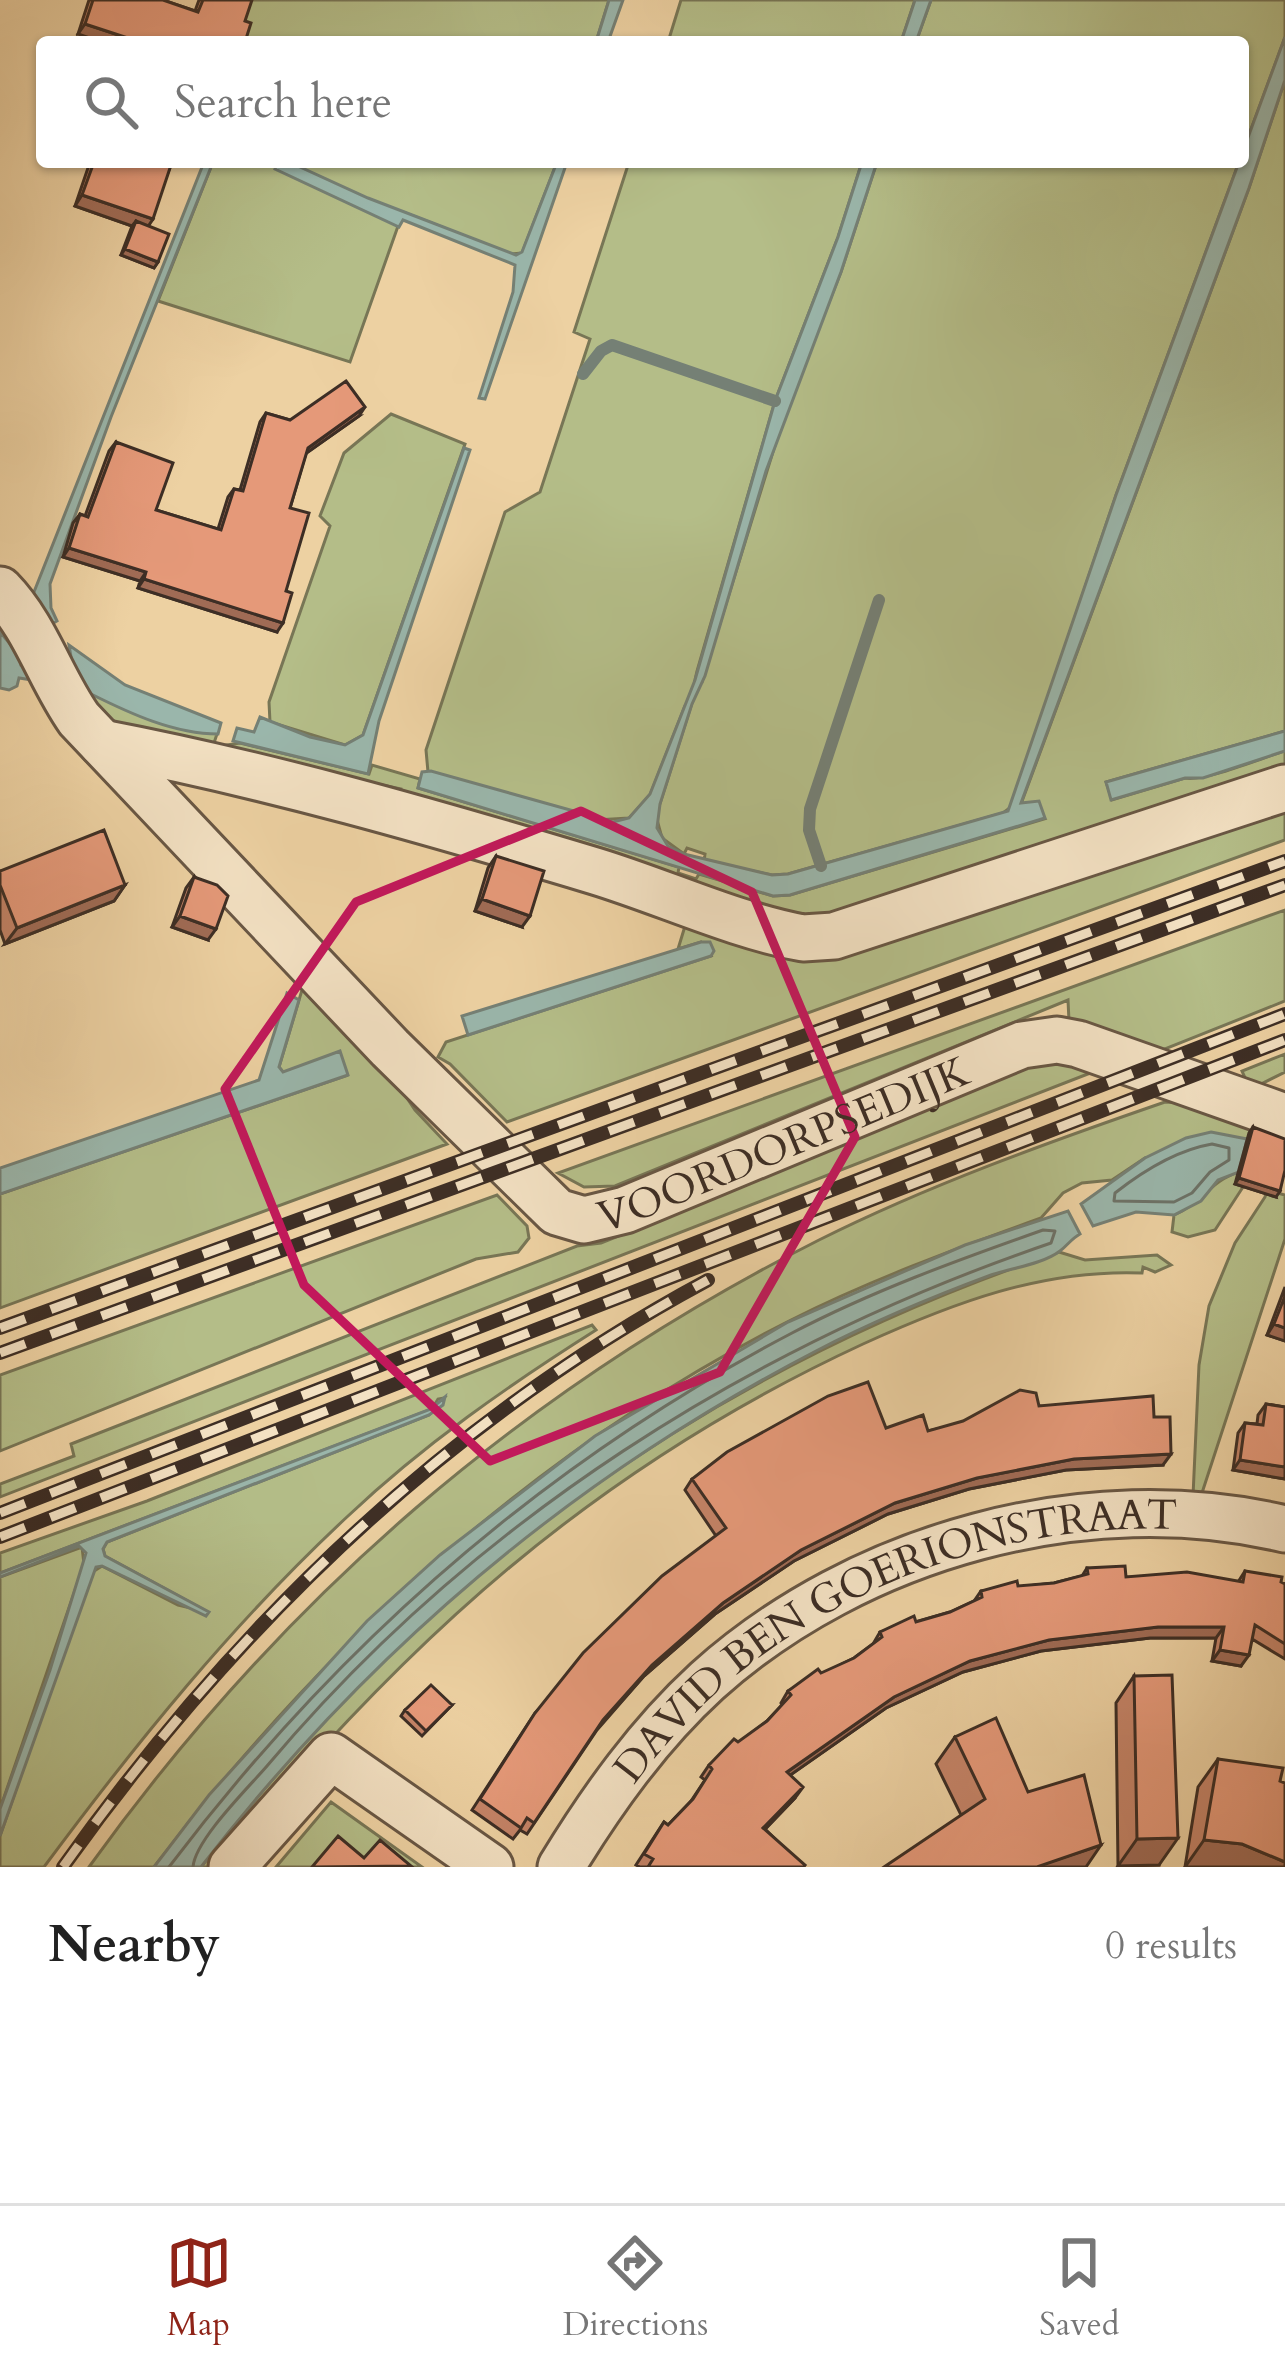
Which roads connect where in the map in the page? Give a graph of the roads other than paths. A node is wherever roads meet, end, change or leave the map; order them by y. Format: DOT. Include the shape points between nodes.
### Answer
graph roads {
  1 [pos="0,590"];
  2 [pos="102,742"];
  3 [pos="1285,788"];
  4 [pos="1285,1118"];
  5 [pos="1285,1529"];
  6 [pos="232,1867"];
  7 [pos="490,1867"];
  8 [pos="561,1867"];
  1 -- 2 [label="street, VOORDORPSEDIJK"];
  2 -- 3 [label="street" via="324,793 803,938 834,936"];
  2 -- 4 [label="street, VOORDORPSEDIJK" via="390,1048 538,1197 569,1217 601,1219 1040,1042 1078,1044"];
  5 -- 8 [label="street, DAVID BEN GOERIONSTRAAT" via="1180,1513 1077,1519 926,1551 842,1588 771,1630 707,1682 601,1801"];
  6 -- 7 [label="street" via="331,1756"];
}
